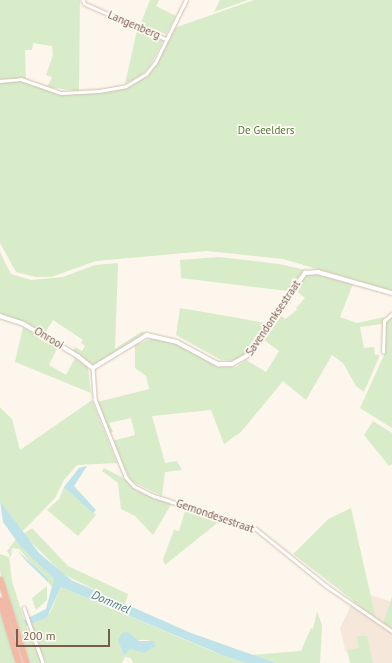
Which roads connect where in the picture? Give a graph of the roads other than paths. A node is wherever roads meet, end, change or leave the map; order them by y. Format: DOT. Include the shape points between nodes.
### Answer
graph roads {
  1 [pos="83,0"];
  2 [pos="186,0"];
  3 [pos="166,39"];
  4 [pos="0,81"];
  5 [pos="392,293"];
  6 [pos="392,314"];
  7 [pos="0,316"];
  8 [pos="383,352"];
  9 [pos="93,368"];
  10 [pos="0,579"];
  11 [pos="0,600"];
  12 [pos="24,608"];
  13 [pos="392,631"];
  14 [pos="19,663"];
  15 [pos="27,663"];
  16 [pos="43,663"];
  1 -- 3 [label="street, Langenberg" via="85,4"];
  2 -- 3 [label="street"];
  3 -- 4 [label="street" via="146,74 126,86 99,91 61,93 21,79"];
  5 -- 9 [label="street, Savendonksestraat" via="310,271 299,279 248,356 239,362 218,364 177,342 147,335"];
  6 -- 8 [label="street" via="384,321"];
  7 -- 9 [label="street, Onrooi" via="24,324 78,356"];
  9 -- 13 [label="street, Gemondesestraat" via="95,399 126,477 134,486 154,496 250,526 278,544 328,587"];
  10 -- 15 [label="highway"];
  11 -- 14 [label="highway"];
  12 -- 16 [label="street"];
}
